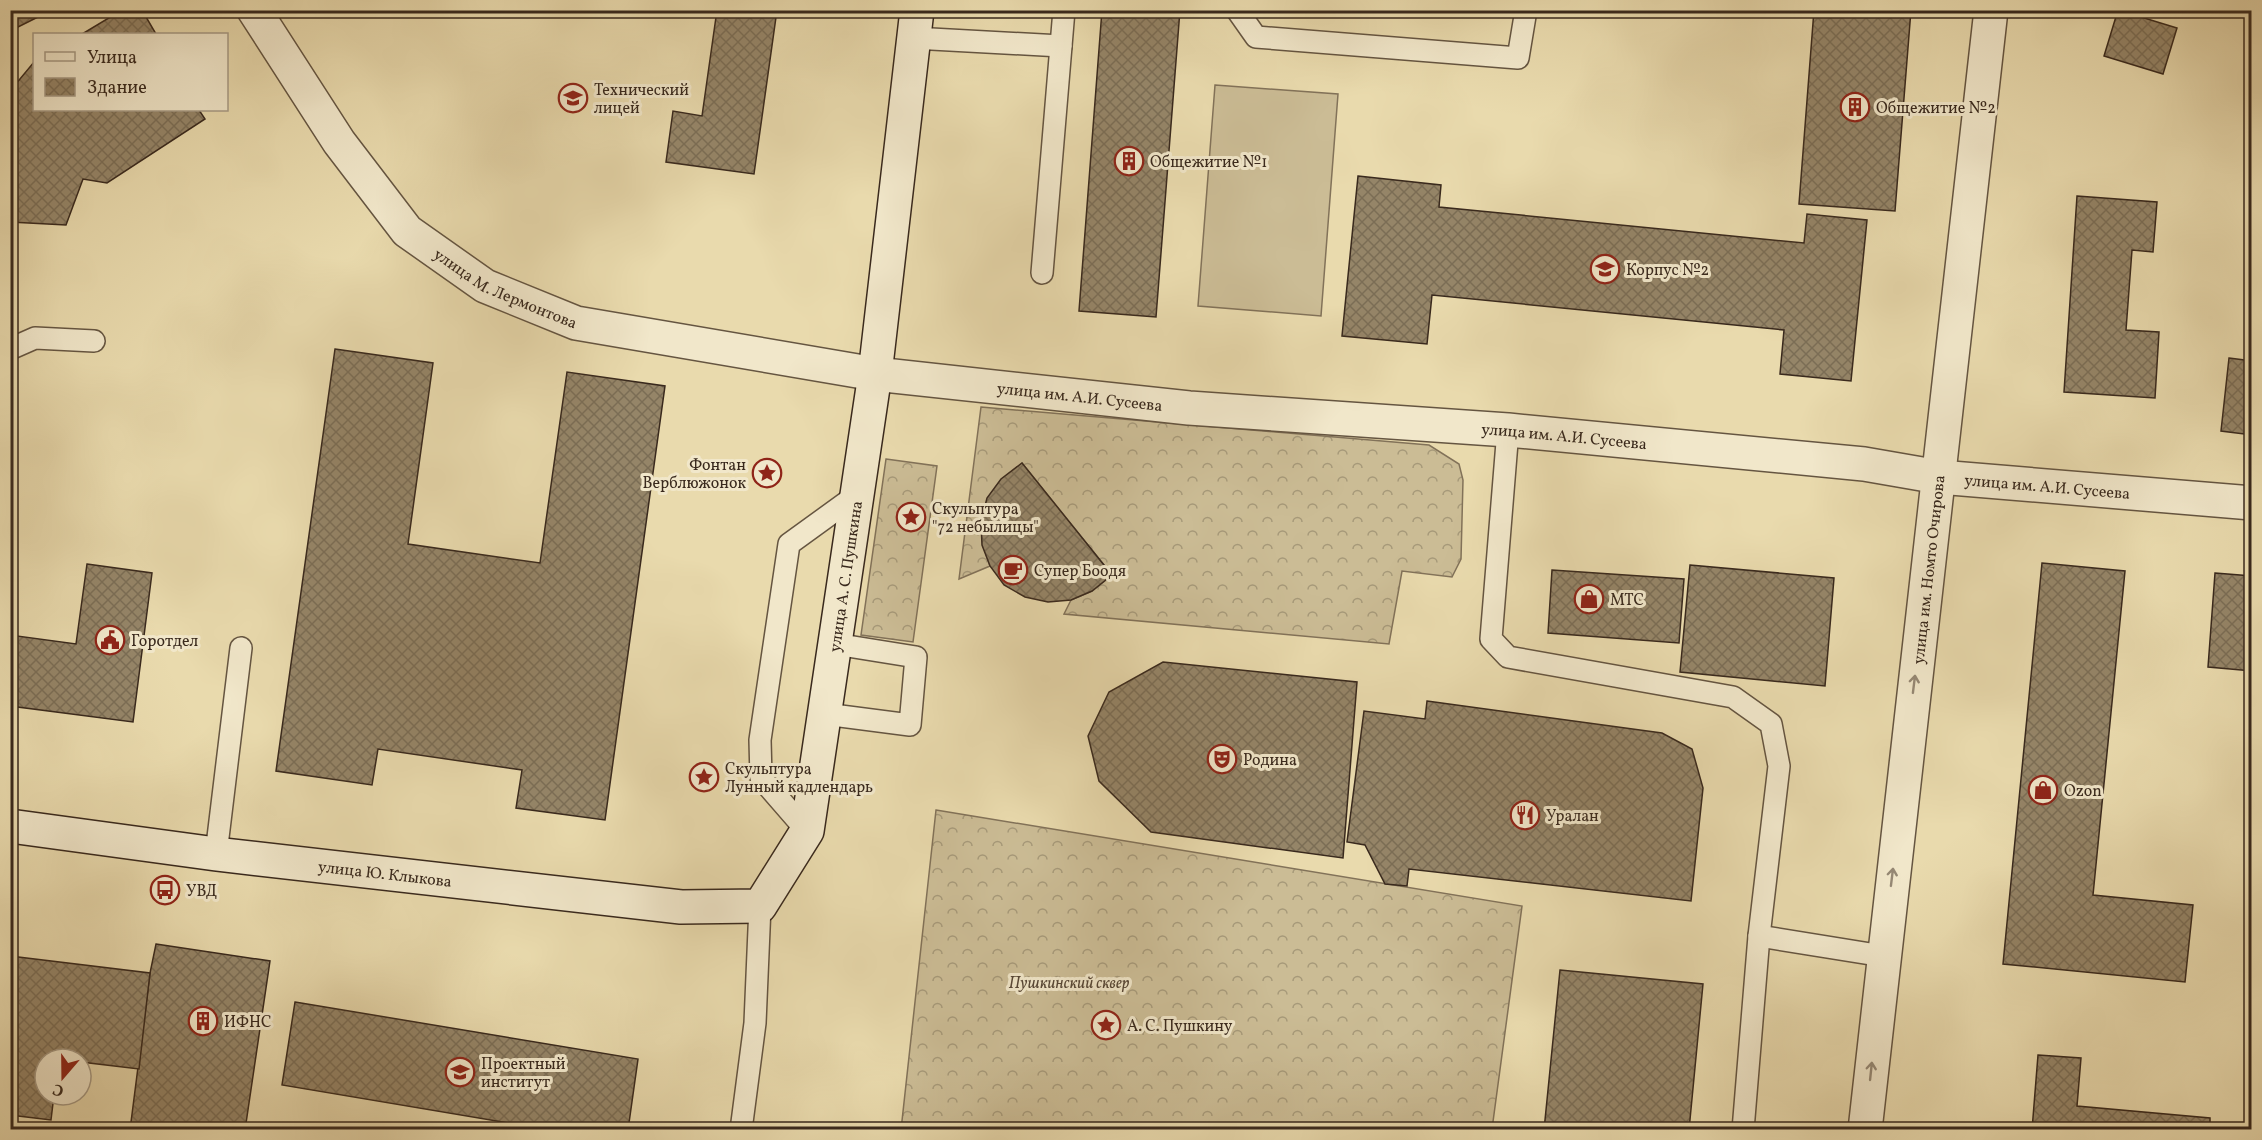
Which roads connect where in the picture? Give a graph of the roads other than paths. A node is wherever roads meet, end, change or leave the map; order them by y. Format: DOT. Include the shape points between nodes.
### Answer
graph roads {
  1 [pos="254,10"];
  2 [pos="1064,10"];
  3 [pos="1237,10"];
  4 [pos="1526,10"];
  5 [pos="1990,10"];
  6 [pos="915,24"];
  7 [pos="1061,46"];
  8 [pos="1042,273"];
  9 [pos="94,341"];
  10 [pos="10,349"];
  11 [pos="875,374"];
  12 [pos="1508,430"];
  13 [pos="1939,477"];
  14 [pos="858,494"];
  15 [pos="2252,503"];
  16 [pos="835,644"];
  17 [pos="241,648"];
  18 [pos="825,714"];
  19 [pos="10,826"];
  20 [pos="807,831"];
  21 [pos="216,854"];
  22 [pos="760,906"];
  23 [pos="1759,936"];
  24 [pos="1883,956"];
  25 [pos="741,1130"];
  26 [pos="1743,1130"];
  27 [pos="1865,1130"];
  1 -- 11 [label="street, улица М. Лермонтова" via="339,142 407,231 485,286 576,323"];
  2 -- 7 [label="lane"];
  3 -- 4 [label="lane" via="1256,37 1518,58"];
  5 -- 13 [label="street, улица им. Номто Очирова"];
  6 -- 7 [label="lane"];
  6 -- 11 [label="street, улица А. С. Пушкина"];
  7 -- 8 [label="lane"];
  9 -- 10 [label="lane" via="35,338"];
  11 -- 12 [label="street, улица им. А.И. Сусеева" via="1189,408"];
  11 -- 14 [label="street, улица А. С. Пушкина"];
  12 -- 13 [label="street, улица им. А.И. Сусеева" via="1864,464"];
  12 -- 23 [label="lane" via="1491,639 1508,657 1733,697 1771,723 1779,766"];
  13 -- 15 [label="street, улица им. А.И. Сусеева"];
  24 -- 13 [label="street, улица им. Номто Очирова, one-way"];
  14 -- 16 [label="street, улица А. С. Пушкина"];
  14 -- 20 [label="lane" via="789,544 760,740 761,778"];
  16 -- 18 [label="street, улица А. С. Пушкина"];
  16 -- 18 [label="lane" via="916,657 910,725"];
  17 -- 21 [label="lane"];
  18 -- 20 [label="street, улица А. С. Пушкина"];
  19 -- 21 [label="street, улица Ю. Клыкова"];
  20 -- 22 [label="street, улица А. С. Пушкина"];
  21 -- 22 [label="street, улица Ю. Клыкова" via="681,907"];
  22 -- 25 [label="lane, улица А. С. Пушкина" via="755,1023"];
  23 -- 24 [label="lane"];
  23 -- 26 [label="lane"];
  27 -- 24 [label="street, улица им. Номто Очирова, one-way"];
}
